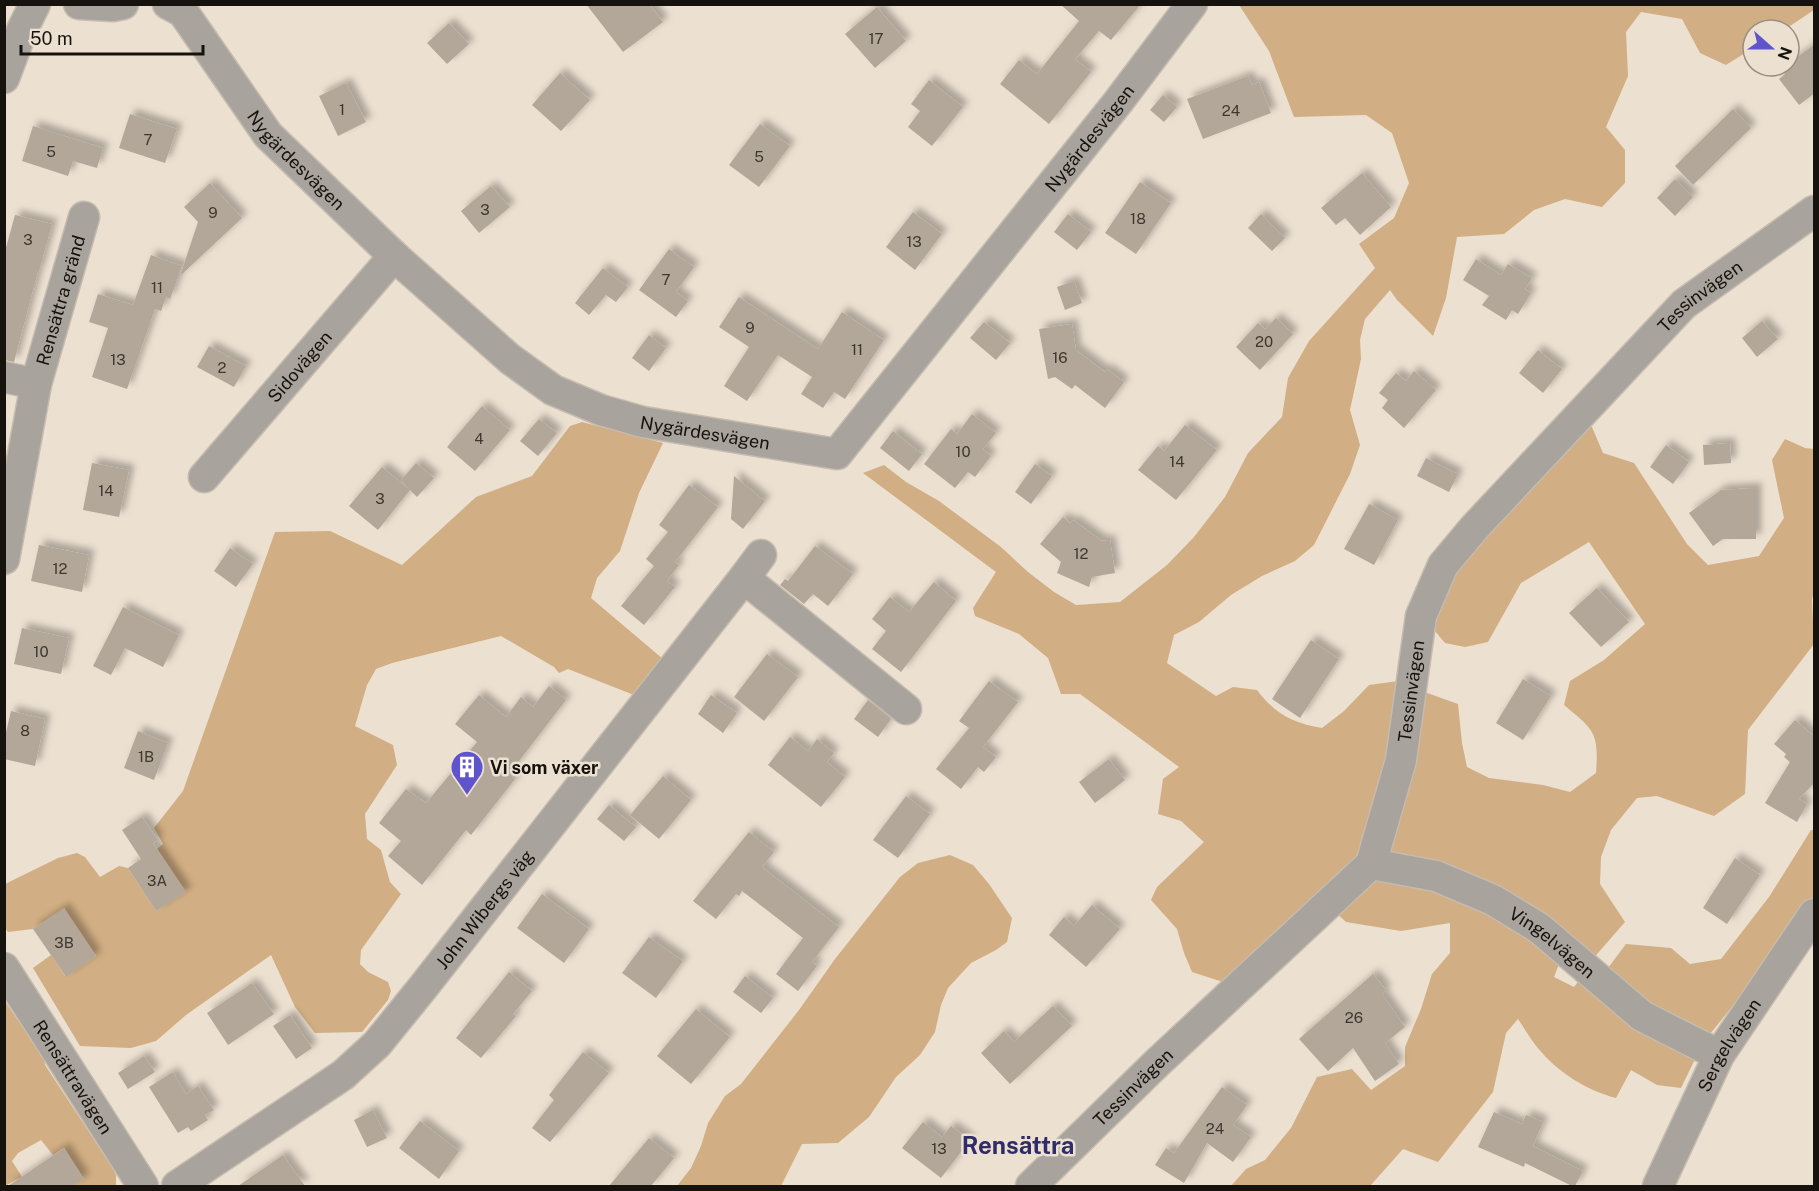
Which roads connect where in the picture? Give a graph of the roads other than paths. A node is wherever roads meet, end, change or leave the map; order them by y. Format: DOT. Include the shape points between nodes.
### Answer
graph roads {
  1 [pos="36,4"];
  2 [pos="79,4"];
  3 [pos="123,4"];
  4 [pos="168,4"];
  5 [pos="1192,4"];
  6 [pos="4,78"];
  7 [pos="1815,211"];
  8 [pos="84,217"];
  9 [pos="394,256"];
  10 [pos="4,377"];
  11 [pos="36,384"];
  12 [pos="204,477"];
  13 [pos="761,555"];
  14 [pos="4,559"];
  15 [pos="744,578"];
  16 [pos="906,709"];
  17 [pos="1371,864"];
  18 [pos="1815,914"];
  19 [pos="4,968"];
  20 [pos="1719,1055"];
  21 [pos="143,1186"];
  22 [pos="177,1186"];
  23 [pos="1031,1186"];
  24 [pos="1658,1186"];
  1 -- 6 [label="street"];
  2 -- 3 [label="street"];
  4 -- 9 [label="street, Nygärdesvägen" via="183,12 268,135"];
  5 -- 9 [label="street, Nygärdesvägen" via="837,454 643,422 553,390 510,359"];
  7 -- 17 [label="street, Tessinvägen" via="1683,304 1443,565 1421,616 1401,760"];
  8 -- 11 [label="street, Rensättra gränd"];
  9 -- 12 [label="street, Sidovägen"];
  10 -- 11 [label="street, Rensättra gränd"];
  11 -- 14 [label="street, Rensättra gränd"];
  13 -- 15 [label="street, John Wibergs väg"];
  15 -- 16 [label="street"];
  15 -- 22 [label="street, John Wibergs väg" via="373,1048 343,1075"];
  17 -- 20 [label="street, Vingelvägen" via="1436,876 1493,900 1539,928 1642,1016"];
  17 -- 23 [label="street, Tessinvägen"];
  18 -- 20 [label="street, Sergelvägen"];
  19 -- 21 [label="street, Rensättravägen"];
  20 -- 24 [label="street, Sergelvägen"];
}
